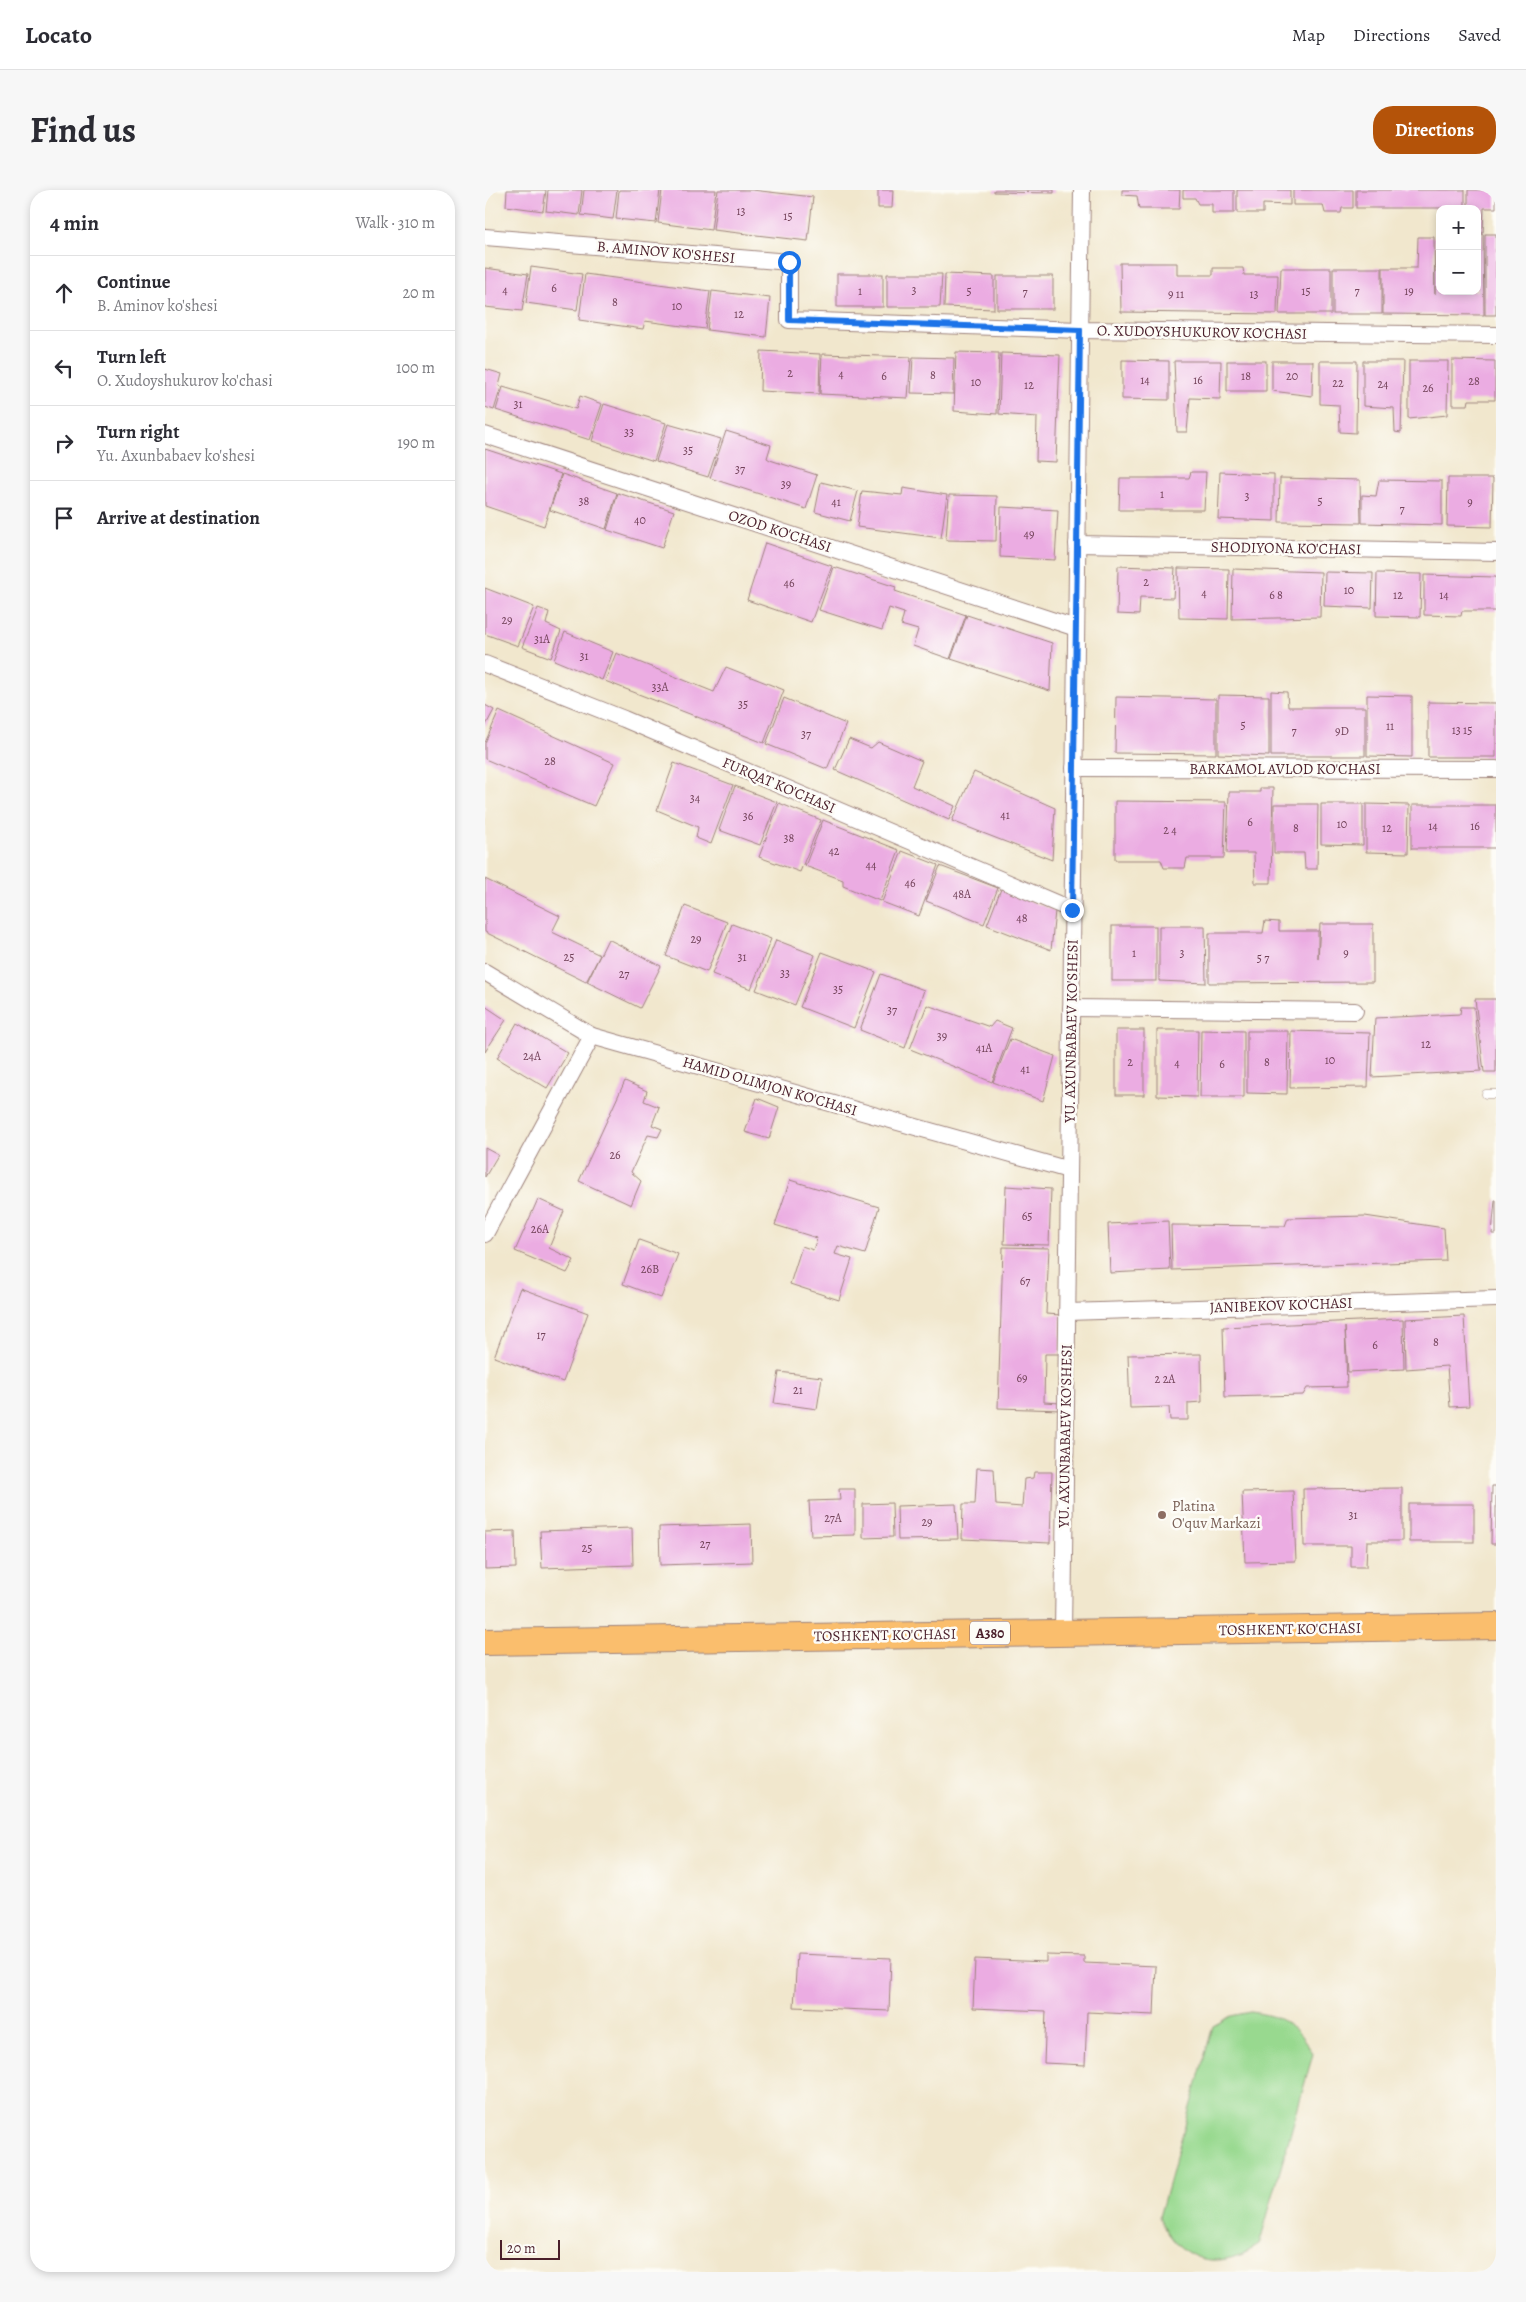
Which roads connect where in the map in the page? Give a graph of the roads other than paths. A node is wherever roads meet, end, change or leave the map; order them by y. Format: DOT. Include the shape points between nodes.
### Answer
graph roads {
  1 [pos="1081,190"];
  2 [pos="485,237"];
  3 [pos="789,320"];
  4 [pos="1080,330"];
  5 [pos="1496,335"];
  6 [pos="485,435"];
  7 [pos="1077,544"];
  8 [pos="1496,552"];
  9 [pos="1076,628"];
  10 [pos="485,664"];
  11 [pos="1074,768"];
  12 [pos="1496,769"];
  13 [pos="1072,910"];
  14 [pos="485,972"];
  15 [pos="1071,1008"];
  16 [pos="1355,1011"];
  17 [pos="592,1036"];
  18 [pos="1486,1094"];
  19 [pos="1496,1094"];
  20 [pos="1069,1170"];
  21 [pos="485,1231"];
  22 [pos="1496,1299"];
  23 [pos="1067,1312"];
  24 [pos="1496,1626"];
  25 [pos="1063,1632"];
  26 [pos="485,1642"];
  1 -- 4 [label="street, YU. AXUNBABAEV KO'SHESI"];
  2 -- 3 [label="street, B. AMINOV KO'SHESI" via="789,262"];
  3 -- 4 [label="street, O. XUDOYSHUKUROV KO'CHASI"];
  4 -- 5 [label="street, O. XUDOYSHUKUROV KO'CHASI"];
  4 -- 7 [label="street, YU. AXUNBABAEV KO'SHESI"];
  6 -- 9 [label="street, OZOD KO'CHASI"];
  7 -- 8 [label="street, SHODIYONA KO'CHASI"];
  7 -- 9 [label="street, YU. AXUNBABAEV KO'SHESI"];
  9 -- 11 [label="street, YU. AXUNBABAEV KO'SHESI"];
  10 -- 13 [label="street, FURQAT KO'CHASI" via="624,719"];
  11 -- 12 [label="street, BARKAMOL AVLOD KO'CHASI"];
  11 -- 13 [label="street, YU. AXUNBABAEV KO'SHESI"];
  13 -- 15 [label="street, YU. AXUNBABAEV KO'SHESI"];
  14 -- 17 [label="street, HAMID OLIMJON KO'CHASI"];
  15 -- 16 [label="street"];
  15 -- 20 [label="street, YU. AXUNBABAEV KO'SHESI"];
  17 -- 20 [label="street, HAMID OLIMJON KO'CHASI"];
  17 -- 21 [label="street"];
  18 -- 19 [label="lane"];
  20 -- 23 [label="street, YU. AXUNBABAEV KO'SHESI"];
  22 -- 23 [label="street, JANIBEKOV KO'CHASI"];
  23 -- 25 [label="street, YU. AXUNBABAEV KO'SHESI"];
  24 -- 25 [label="highway, TOSHKENT KO'CHASI / A380"];
  25 -- 26 [label="highway, TOSHKENT KO'CHASI / A380"];
}
